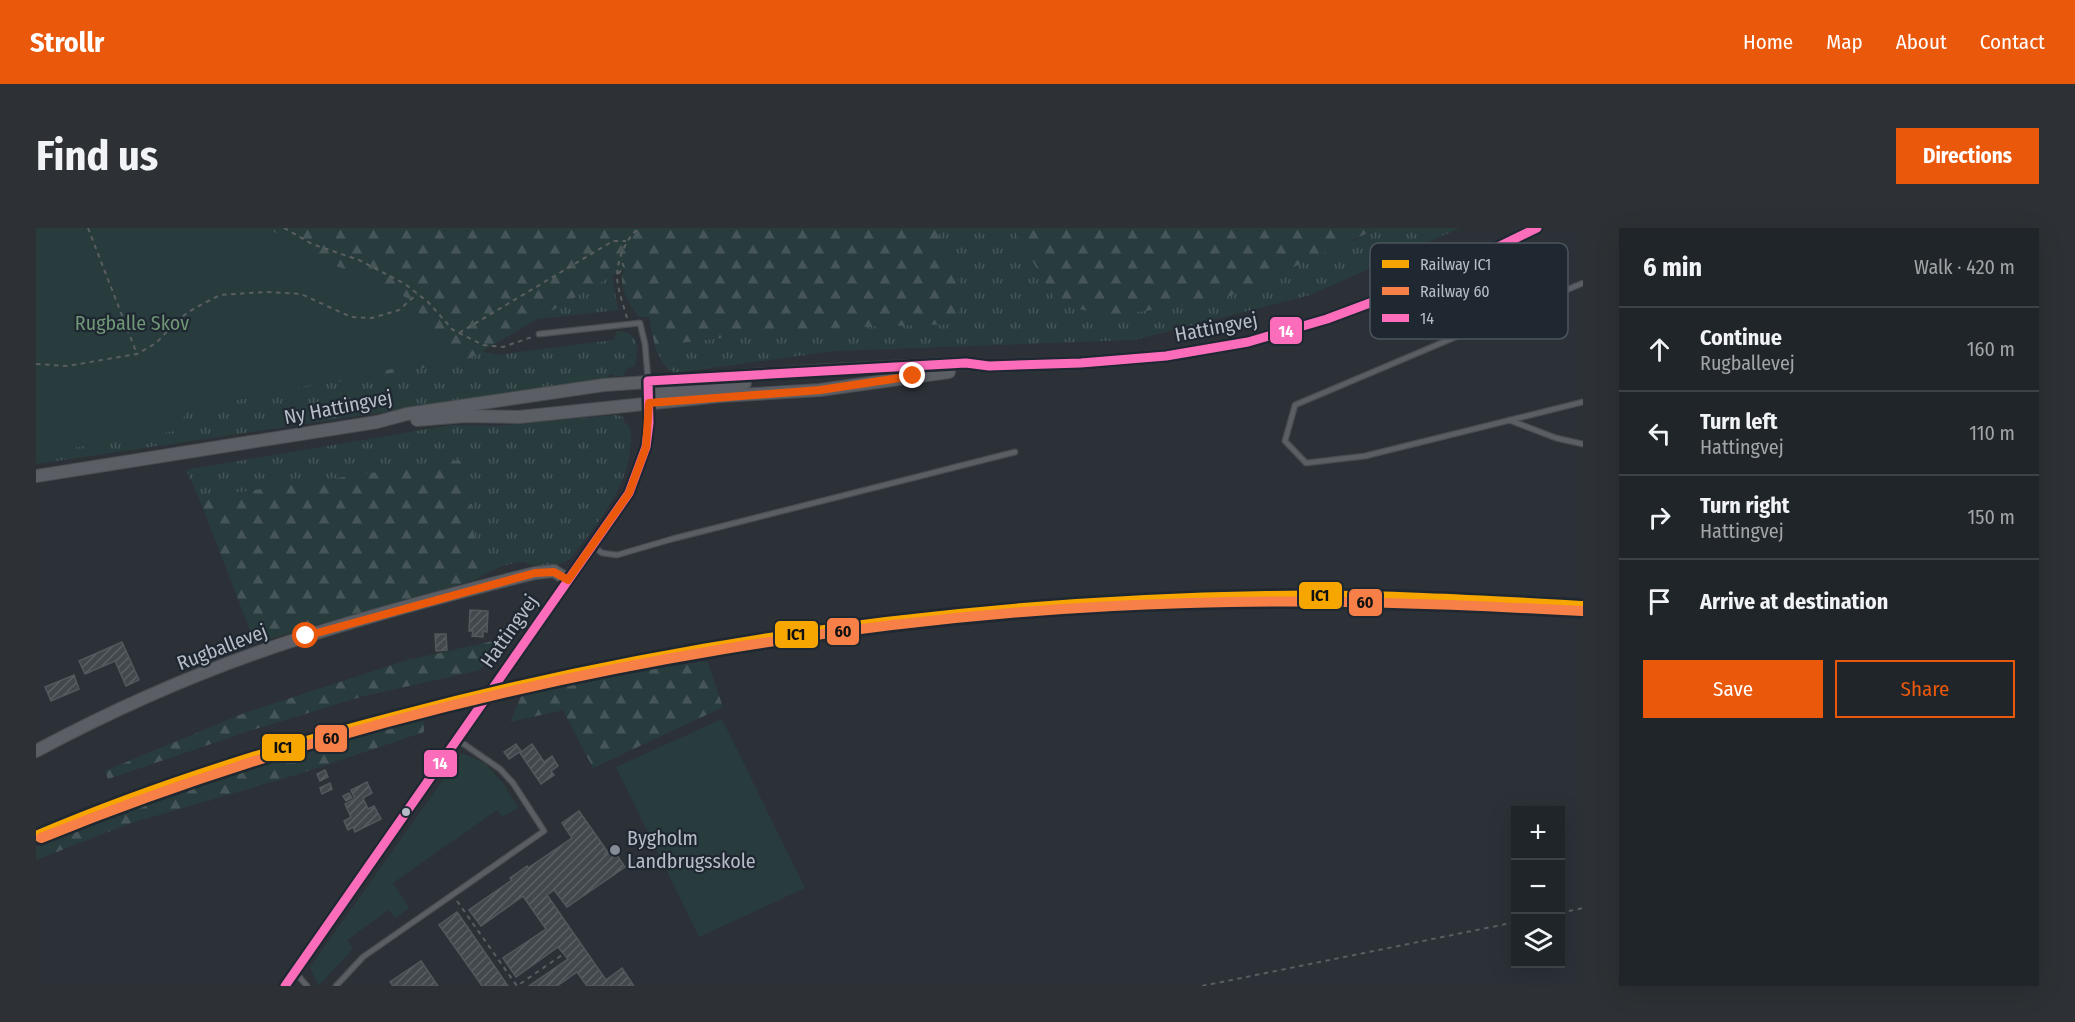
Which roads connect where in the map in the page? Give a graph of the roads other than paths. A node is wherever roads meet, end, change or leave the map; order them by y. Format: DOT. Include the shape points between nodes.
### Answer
graph roads {
  1 [pos="1537,228"];
  2 [pos="1506,243"];
  3 [pos="1583,283"];
  4 [pos="1568,289"];
  5 [pos="1370,303"];
  6 [pos="539,334"];
  7 [pos="1451,339"];
  8 [pos="989,366"];
  9 [pos="814,370"];
  10 [pos="648,381"];
  11 [pos="1583,402"];
  12 [pos="649,403"];
  13 [pos="1509,420"];
  14 [pos="377,422"];
  15 [pos="1583,444"];
  16 [pos="1015,452"];
  17 [pos="36,476"];
  18 [pos="593,546"];
  19 [pos="568,580"];
  20 [pos="457,740"];
  21 [pos="36,751"];
  22 [pos="295,972"];
  23 [pos="285,986"];
  24 [pos="307,986"];
  25 [pos="336,986"];
  1 -- 2 [label="street, Hattingvej"];
  3 -- 4 [label="lane"];
  5 -- 8 [label="street, Hattingvej" via="1248,342 1166,356"];
  6 -- 10 [label="lane" via="640,322"];
  7 -- 13 [label="lane" via="1295,405 1285,441 1306,463 1365,456"];
  8 -- 9 [label="street, Hattingvej" via="966,363"];
  8 -- 12 [label="street, Hattingvej" via="820,390"];
  9 -- 10 [label="street, Hattingvej"];
  9 -- 12 [label="street" via="770,381 664,390"];
  10 -- 12 [label="street, Hattingvej"];
  10 -- 14 [label="street, Ny Hattingvej" via="427,411"];
  11 -- 13 [label="lane"];
  12 -- 14 [label="street, Hattingvej" via="519,417"];
  12 -- 18 [label="street, Hattingvej" via="646,447 629,493"];
  13 -- 15 [label="lane"];
  14 -- 17 [label="street, Ny Hattingvej"];
  16 -- 18 [label="lane" via="617,555 602,553"];
  18 -- 19 [label="street, Hattingvej"];
  19 -- 20 [label="street, Hattingvej"];
  19 -- 21 [label="street, Rugballevej" via="554,572 535,573 306,636 143,699"];
  20 -- 22 [label="street, Hattingvej"];
  20 -- 25 [label="lane" via="500,769 544,831 363,957"];
  22 -- 23 [label="street, Hattingvej"];
  22 -- 24 [label="lane"];
}
